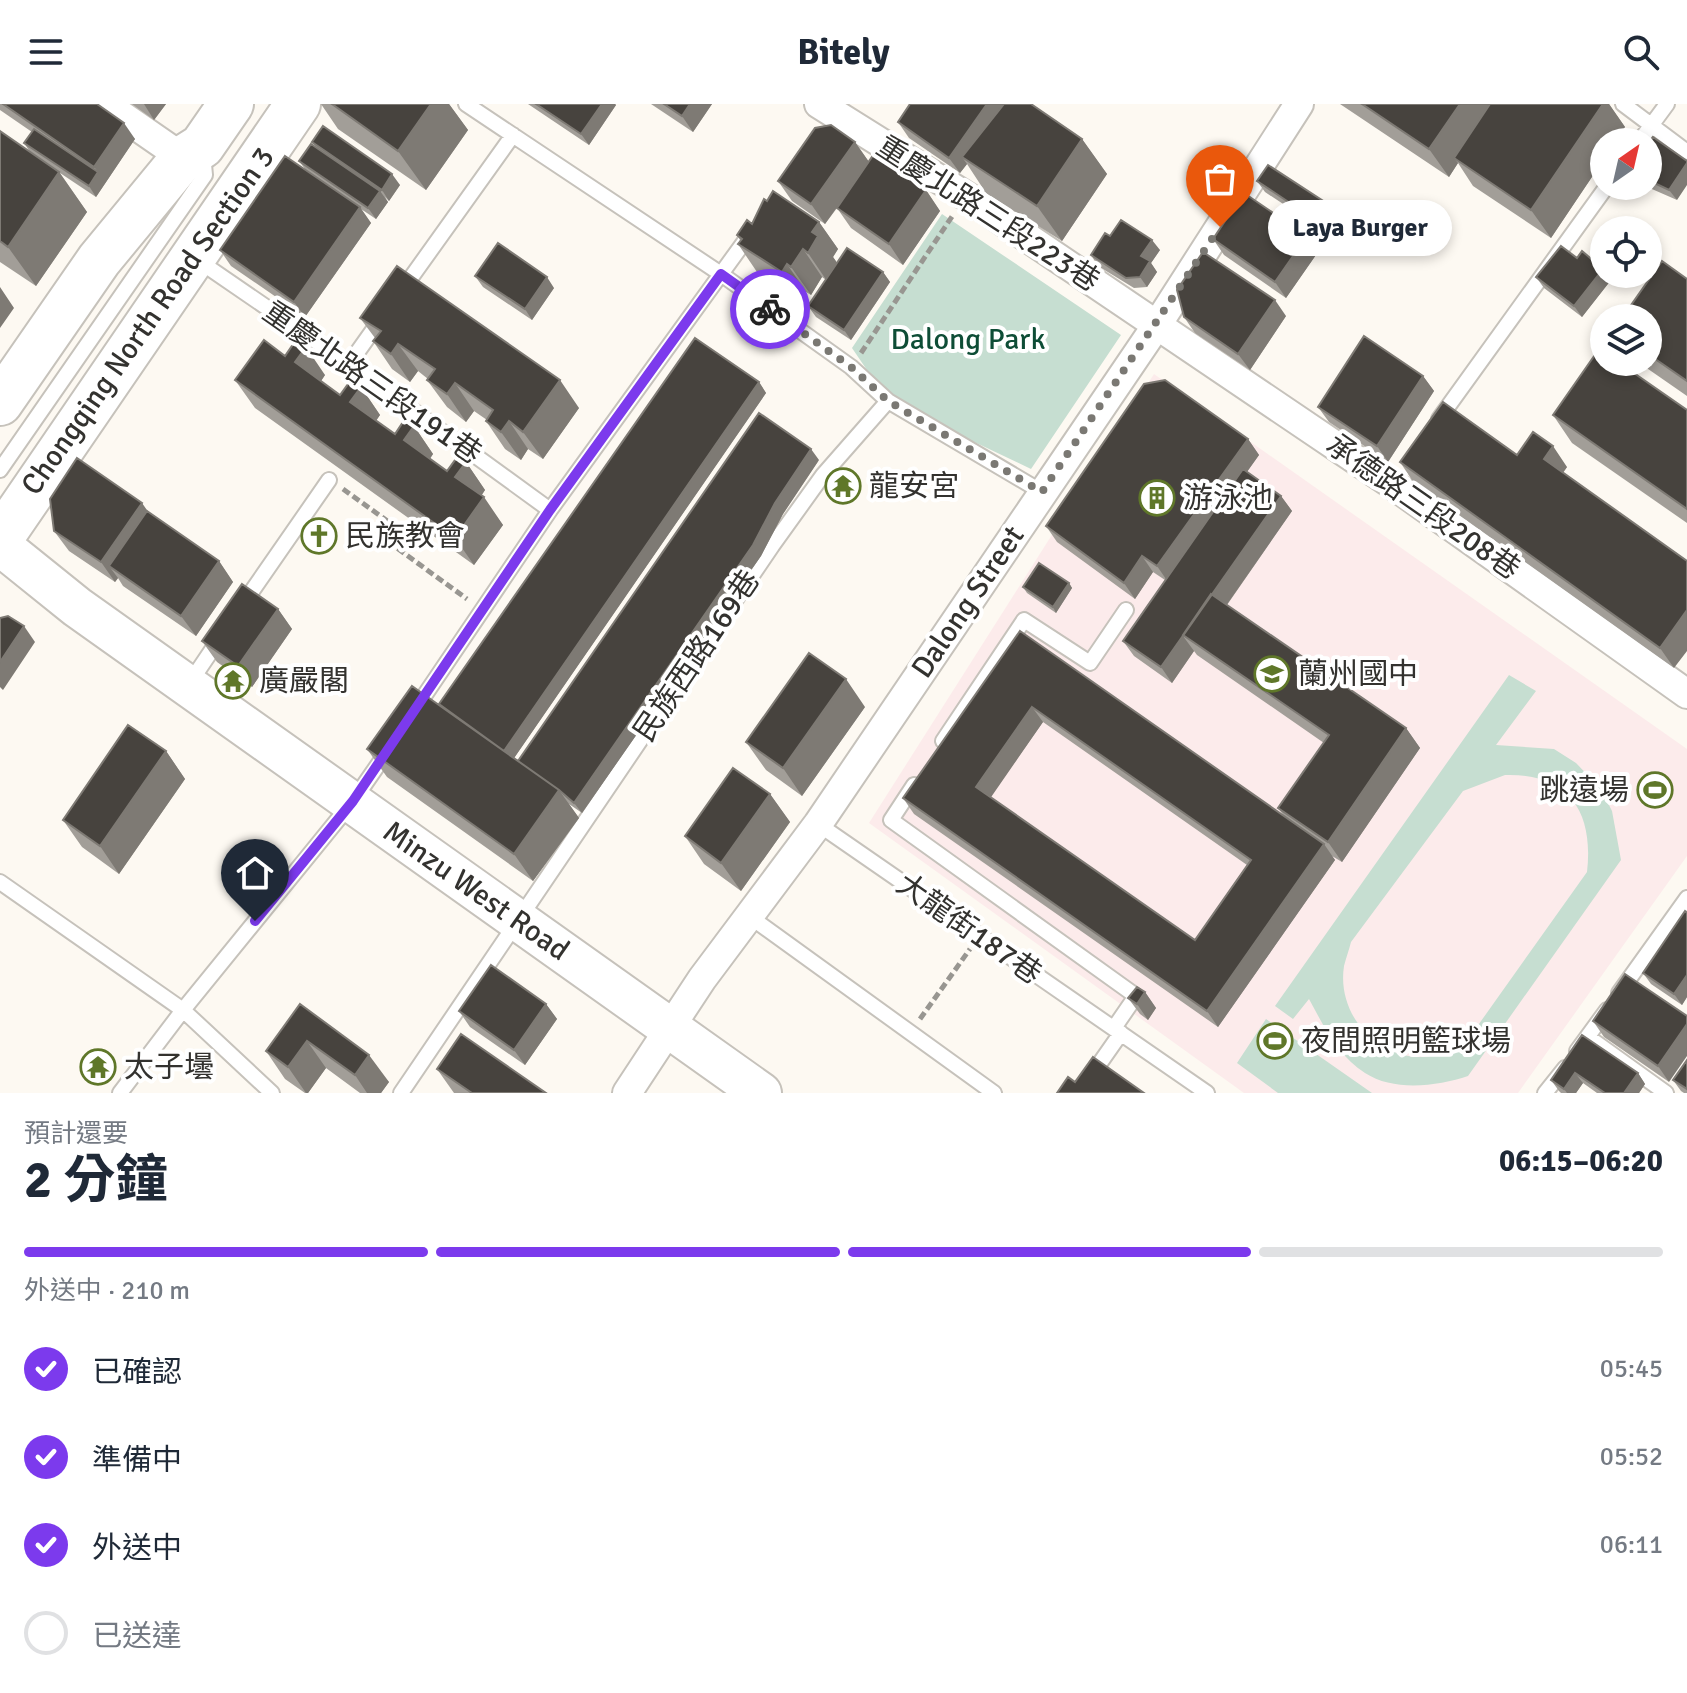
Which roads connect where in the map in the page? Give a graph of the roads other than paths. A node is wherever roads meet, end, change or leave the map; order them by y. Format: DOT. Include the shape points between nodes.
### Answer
graph roads {
  1 [pos="105,104"];
  2 [pos="231,104"];
  3 [pos="298,104"];
  4 [pos="466,104"];
  5 [pos="1299,104"];
  6 [pos="1623,104"];
  7 [pos="1667,104"];
  8 [pos="831,113"];
  9 [pos="1651,125"];
  10 [pos="1649,128"];
  11 [pos="513,135"];
  12 [pos="192,152"];
  13 [pos="1687,152"];
  14 [pos="1597,200"];
  15 [pos="756,225"];
  16 [pos="193,256"];
  17 [pos="721,274"];
  18 [pos="1157,325"];
  19 [pos="349,364"];
  20 [pos="888,401"];
  21 [pos="0,403"];
  22 [pos="1429,432"];
  23 [pos="0,470"];
  24 [pos="329,480"];
  25 [pos="1042,492"];
  26 [pos="550,510"];
  27 [pos="0,539"];
  28 [pos="0,545"];
  29 [pos="1126,610"];
  30 [pos="188,685"];
  31 [pos="1685,689"];
  32 [pos="353,801"];
  33 [pos="818,824"];
  34 [pos="0,882"];
  35 [pos="1687,898"];
  36 [pos="749,916"];
  37 [pos="518,921"];
  38 [pos="183,1010"];
  39 [pos="669,1027"];
  40 [pos="1117,1031"];
  41 [pos="1588,1037"];
  42 [pos="120,1093"];
  43 [pos="272,1093"];
  44 [pos="401,1093"];
  45 [pos="627,1093"];
  46 [pos="761,1093"];
  47 [pos="994,1093"];
  48 [pos="1079,1093"];
  49 [pos="1207,1093"];
  50 [pos="1545,1093"];
  51 [pos="1666,1093"];
  1 -- 12 [label="street"];
  2 -- 12 [label="main road, Chongqing North Road Section 3"];
  3 -- 16 [label="main road, Chongqing North Road Section 3"];
  4 -- 11 [label="lane"];
  5 -- 18 [label="street, Dalong Street"];
  6 -- 9 [label="lane"];
  7 -- 9 [label="lane"];
  8 -- 18 [label="street, 重慶北路三段223巷" via="970,190"];
  9 -- 10 [label="lane"];
  9 -- 13 [label="lane"];
  11 -- 17 [label="lane"];
  11 -- 19 [label="lane"];
  12 -- 21 [label="main road, Chongqing North Road Section 3" via="99,260"];
  12 -- 23 [label="lane" via="205,175"];
  14 -- 22 [label="lane"];
  15 -- 17 [label="lane"];
  16 -- 19 [label="lane, 重慶北路三段191巷"];
  16 -- 27 [label="main road, Chongqing North Road Section 3"];
  17 -- 20 [label="lane" via="851,367"];
  17 -- 26 [label="lane"];
  18 -- 25 [label="street, Dalong Street"];
  18 -- 31 [label="street, 承德路三段208巷" via="1397,478"];
  19 -- 26 [label="lane, 重慶北路三段191巷"];
  20 -- 25 [label="lane"];
  20 -- 37 [label="lane, 民族西路169巷" via="823,475 772,546"];
  24 -- 30 [label="lane"];
  25 -- 33 [label="street, Dalong Street"];
  26 -- 32 [label="lane"];
  28 -- 30 [label="street, Minzu West Road"];
  29 -- 40 [label="lane" via="1090,663 1024,620 891,820 1136,996"];
  30 -- 32 [label="street, Minzu West Road"];
  32 -- 37 [label="street, Minzu West Road"];
  32 -- 38 [label="lane"];
  33 -- 36 [label="street, Dalong Street"];
  33 -- 40 [label="lane, 大龍街187巷"];
  34 -- 38 [label="lane"];
  35 -- 41 [label="lane"];
  36 -- 39 [label="street, Dalong Street"];
  36 -- 47 [label="lane"];
  37 -- 39 [label="street, Minzu West Road"];
  37 -- 44 [label="lane, 民族西路169巷"];
  38 -- 42 [label="lane"];
  38 -- 43 [label="lane"];
  39 -- 45 [label="street, Dalong Street"];
  39 -- 46 [label="street, Minzu West Road"];
  40 -- 48 [label="lane"];
  40 -- 49 [label="lane, 大龍街187巷"];
  41 -- 50 [label="lane"];
  41 -- 51 [label="lane"];
}
